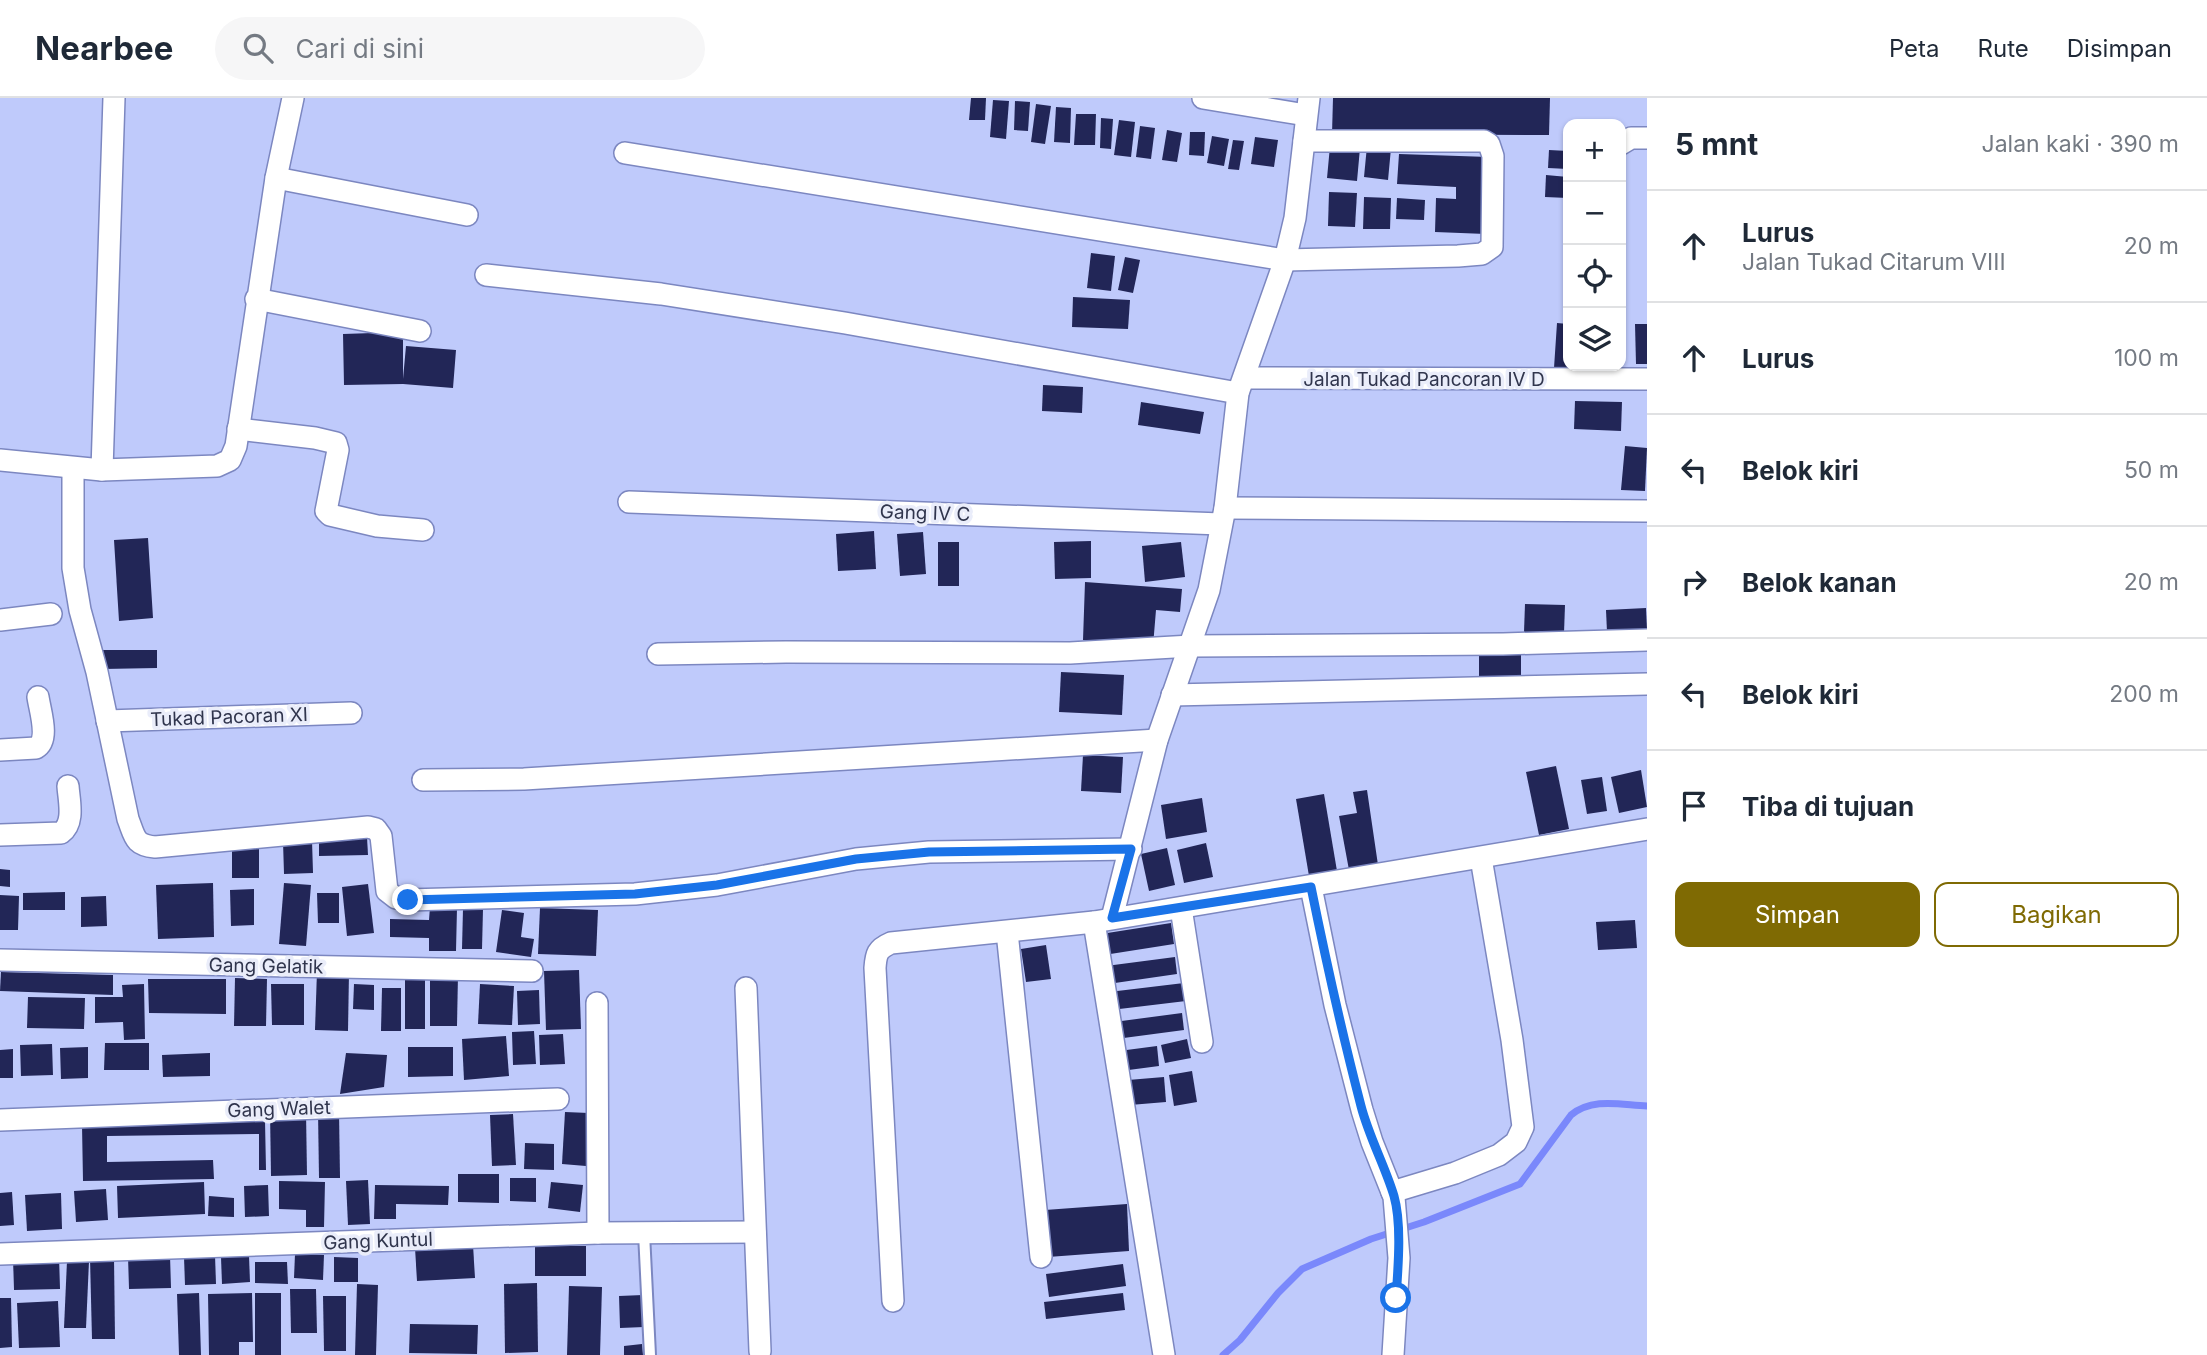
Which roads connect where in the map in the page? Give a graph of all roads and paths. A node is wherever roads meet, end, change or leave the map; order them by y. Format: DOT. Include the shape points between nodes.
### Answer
graph roads {
  1 [pos="114,98"];
  2 [pos="293,98"];
  3 [pos="1203,98"];
  4 [pos="1307,107"];
  5 [pos="1647,138"];
  6 [pos="1304,141"];
  7 [pos="1626,141"];
  8 [pos="625,153"];
  9 [pos="276,178"];
  10 [pos="467,215"];
  11 [pos="1285,260"];
  12 [pos="486,275"];
  13 [pos="257,299"];
  14 [pos="420,331"];
  15 [pos="1647,379"];
  16 [pos="1241,386"];
  17 [pos="238,429"];
  18 [pos="0,460"];
  19 [pos="73,468"];
  20 [pos="102,470"];
  21 [pos="629,502"];
  22 [pos="1647,511"];
  23 [pos="1223,516"];
  24 [pos="423,530"];
  25 [pos="51,614"];
  26 [pos="0,620"];
  27 [pos="1647,640"];
  28 [pos="1191,646"];
  29 [pos="658,654"];
  30 [pos="1647,684"];
  31 [pos="1172,695"];
  32 [pos="38,697"];
  33 [pos="351,713"];
  34 [pos="107,722"];
  35 [pos="1157,740"];
  36 [pos="0,750"];
  37 [pos="423,780"];
  38 [pos="68,786"];
  39 [pos="1647,829"];
  40 [pos="0,835"];
  41 [pos="1131,849"];
  42 [pos="1481,858"];
  43 [pos="1311,887"];
  44 [pos="1181,908"];
  45 [pos="1103,920"];
  46 [pos="1007,932"];
  47 [pos="0,960"];
  48 [pos="532,971"];
  49 [pos="746,988"];
  50 [pos="597,1003"];
  51 [pos="1202,1041"];
  52 [pos="558,1099"];
  53 [pos="0,1120"];
  54 [pos="1393,1194"];
  55 [pos="755,1232"];
  56 [pos="598,1233"];
  57 [pos="644,1233"];
  58 [pos="0,1254"];
  59 [pos="1041,1257"];
  60 [pos="893,1301"];
  61 [pos="760,1351"];
  62 [pos="650,1355"];
  63 [pos="1164,1355"];
  64 [pos="1393,1355"];
  1 -- 20 [label="street"];
  2 -- 9 [label="street"];
  3 -- 4 [label="street"];
  4 -- 6 [label="street"];
  5 -- 7 [label="street"];
  6 -- 11 [label="street"];
  6 -- 11 [label="street" via="1484,141 1493,156 1492,247 1482,254 1458,256"];
  8 -- 11 [label="street"];
  9 -- 10 [label="street"];
  9 -- 13 [label="street"];
  11 -- 16 [label="street"];
  12 -- 16 [label="street, Jalan Tukad Pancoran IV D" via="661,294"];
  13 -- 14 [label="street"];
  13 -- 17 [label="street"];
  15 -- 16 [label="street, Jalan Tukad Pancoran IV D"];
  16 -- 23 [label="street"];
  17 -- 20 [label="street" via="236,446 225,464"];
  17 -- 24 [label="street" via="336,443 326,511 377,526"];
  18 -- 19 [label="street"];
  19 -- 20 [label="street"];
  19 -- 34 [label="street" via="73,568"];
  21 -- 23 [label="street, Gang IV C"];
  22 -- 23 [label="street, Gang IV C"];
  23 -- 28 [label="street" via="1209,590"];
  25 -- 26 [label="street"];
  27 -- 28 [label="street"];
  28 -- 29 [label="street" via="1070,653"];
  28 -- 31 [label="street"];
  30 -- 31 [label="street"];
  31 -- 35 [label="street"];
  32 -- 36 [label="street" via="41,745"];
  33 -- 34 [label="street, Tukad Pacoran XI"];
  34 -- 41 [label="street" via="128,819 136,841 144,846 368,827 382,836 387,891 408,900 635,894 929,852"];
  35 -- 37 [label="street" via="524,779"];
  35 -- 41 [label="street"];
  38 -- 40 [label="street" via="70,822 61,833"];
  39 -- 42 [label="street"];
  41 -- 45 [label="street"];
  42 -- 43 [label="street"];
  42 -- 54 [label="street" via="1524,1127 1516,1142 1499,1155"];
  43 -- 44 [label="street"];
  43 -- 54 [label="street" via="1359,1097"];
  44 -- 45 [label="street"];
  44 -- 51 [label="street"];
  45 -- 46 [label="street"];
  45 -- 63 [label="street"];
  46 -- 59 [label="street"];
  46 -- 60 [label="street" via="891,943 876,954"];
  47 -- 48 [label="street, Gang Gelatik"];
  49 -- 55 [label="street"];
  50 -- 56 [label="street"];
  52 -- 53 [label="street, Gang Walet"];
  54 -- 64 [label="street" via="1398,1237"];
  55 -- 57 [label="street, Gang Kuntul"];
  55 -- 61 [label="street"];
  56 -- 57 [label="street, Gang Kuntul"];
  56 -- 58 [label="street, Gang Kuntul"];
  57 -- 62 [label="lane"];
}
